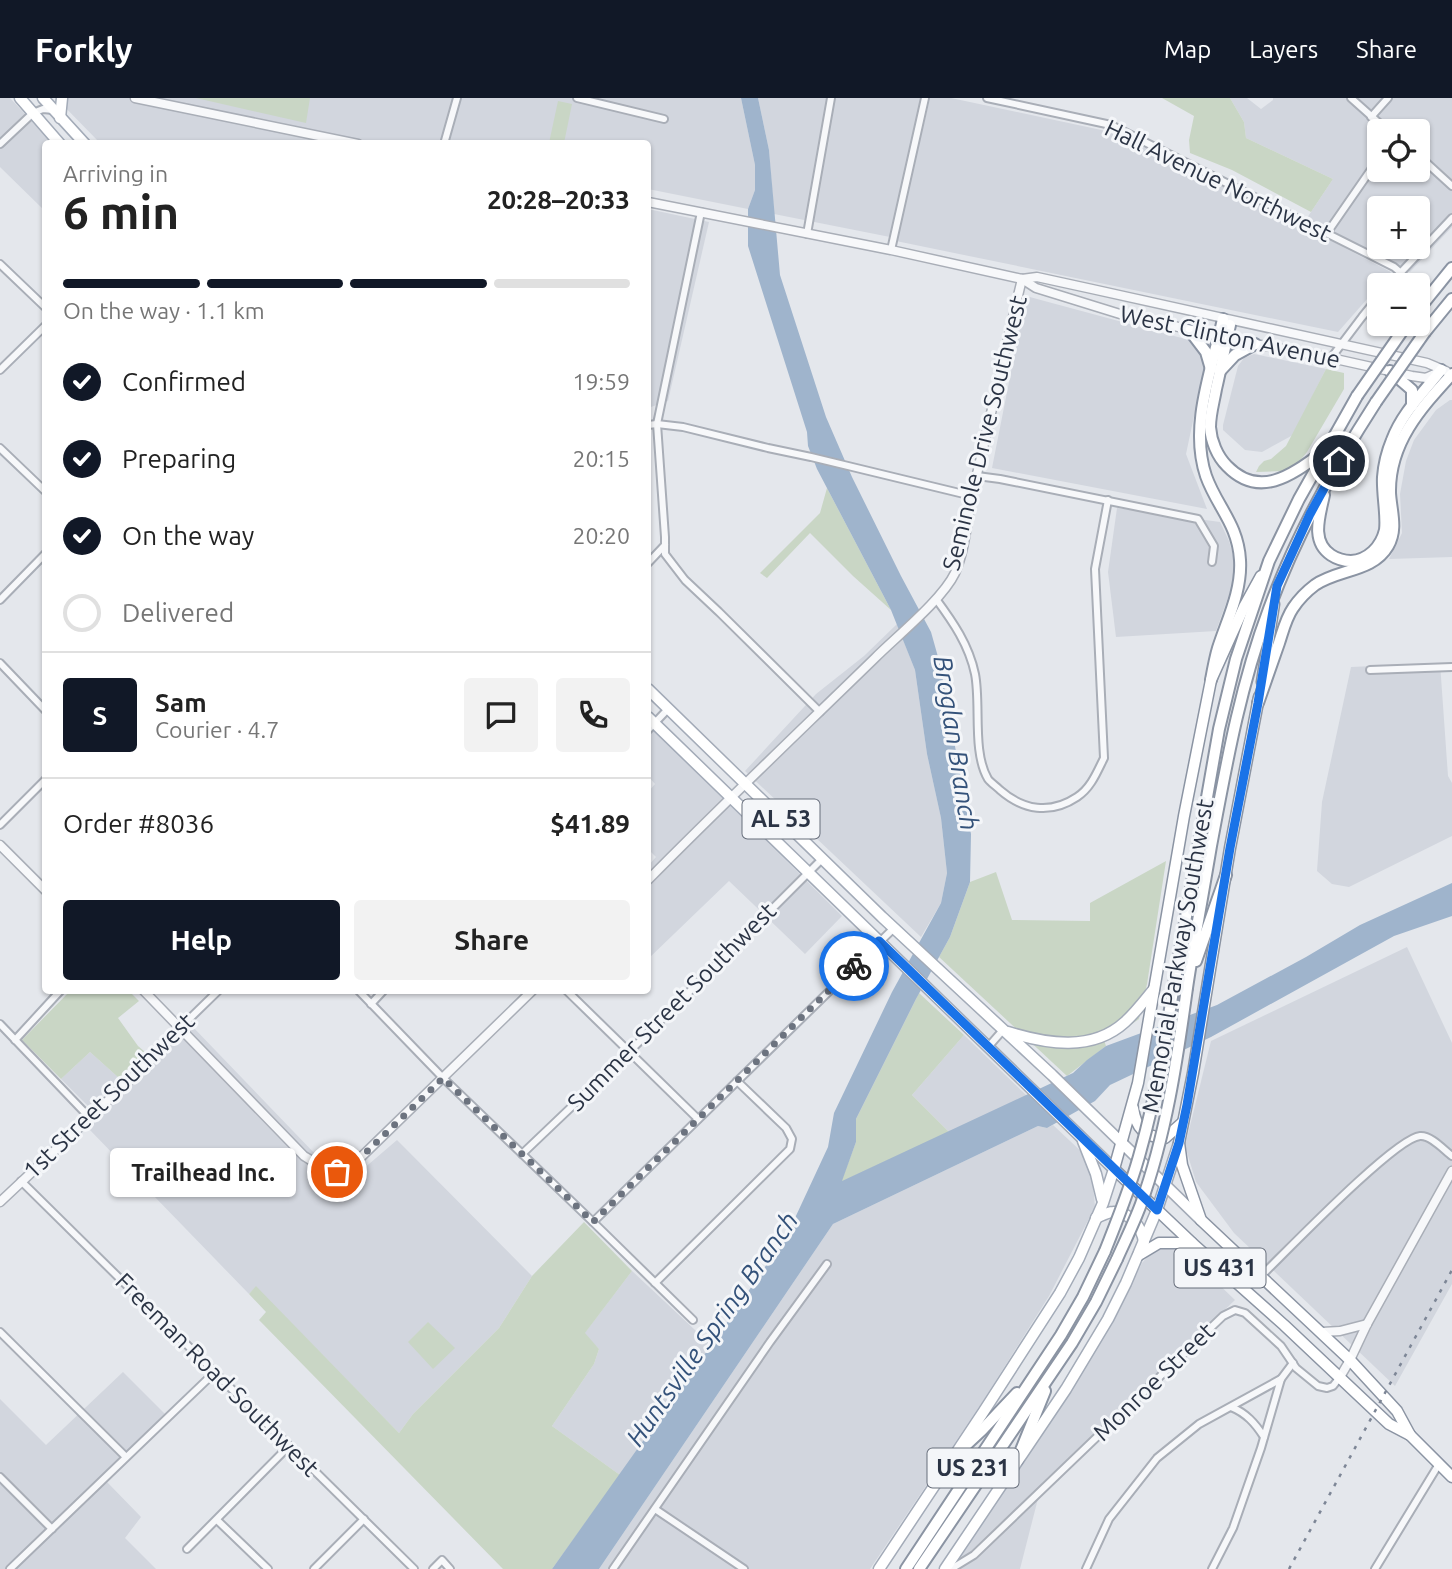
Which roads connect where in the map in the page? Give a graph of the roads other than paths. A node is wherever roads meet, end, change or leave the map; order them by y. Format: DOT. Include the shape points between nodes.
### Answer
graph roads {
  1 [pos="20,98"];
  2 [pos="43,98"];
  3 [pos="62,98"];
  4 [pos="135,98"];
  5 [pos="457,98"];
  6 [pos="577,98"];
  7 [pos="831,98"];
  8 [pos="925,98"];
  9 [pos="987,98"];
  10 [pos="1351,98"];
  11 [pos="1388,98"];
  12 [pos="1013,101"];
  13 [pos="33,113"];
  14 [pos="57,114"];
  15 [pos="1371,117"];
  16 [pos="664,119"];
  17 [pos="1373,119"];
  18 [pos="57,140"];
  19 [pos="81,140"];
  20 [pos="339,140"];
  21 [pos="445,140"];
  22 [pos="0,144"];
  23 [pos="1430,166"];
  24 [pos="1367,175"];
  25 [pos="1452,186"];
  26 [pos="651,203"];
  27 [pos="701,212"];
  28 [pos="1452,219"];
  29 [pos="1327,233"];
  30 [pos="807,234"];
  31 [pos="891,250"];
  32 [pos="0,264"];
  33 [pos="1452,268"];
  34 [pos="1401,273"];
  35 [pos="1022,279"];
  36 [pos="1430,295"];
  37 [pos="1452,299"];
  38 [pos="42,304"];
  39 [pos="1367,311"];
  40 [pos="1227,319"];
  41 [pos="42,329"];
  42 [pos="1190,331"];
  43 [pos="1399,336"];
  44 [pos="1223,337"];
  45 [pos="1255,344"];
  46 [pos="1341,344"];
  47 [pos="1331,358"];
  48 [pos="0,370"];
  49 [pos="1390,371"];
  50 [pos="1215,372"];
  51 [pos="1448,372"];
  52 [pos="1412,406"];
  53 [pos="657,424"];
  54 [pos="651,425"];
  55 [pos="0,448"];
  56 [pos="1325,451"];
  57 [pos="977,476"];
  58 [pos="1328,479"];
  59 [pos="42,488"];
  60 [pos="972,496"];
  61 [pos="1108,500"];
  62 [pos="665,545"];
  63 [pos="42,557"];
  64 [pos="651,560"];
  65 [pos="1269,561"];
  66 [pos="1212,562"];
  67 [pos="1277,586"];
  68 [pos="936,599"];
  69 [pos="0,600"];
  70 [pos="0,663"];
  71 [pos="1452,667"];
  72 [pos="1370,670"];
  73 [pos="1211,680"];
  74 [pos="651,692"];
  75 [pos="1258,703"];
  76 [pos="42,707"];
  77 [pos="668,709"];
  78 [pos="820,712"];
  79 [pos="651,723"];
  80 [pos="651,725"];
  81 [pos="42,783"];
  82 [pos="744,784"];
  83 [pos="730,797"];
  84 [pos="0,825"];
  85 [pos="0,845"];
  86 [pos="822,859"];
  87 [pos="808,873"];
  88 [pos="1226,875"];
  89 [pos="651,877"];
  90 [pos="42,887"];
  91 [pos="894,928"];
  92 [pos="879,941"];
  93 [pos="1188,984"];
  94 [pos="1154,989"];
  95 [pos="57,994"];
  96 [pos="147,994"];
  97 [pos="215,994"];
  98 [pos="362,994"];
  99 [pos="380,994"];
  100 [pos="529,994"];
  101 [pos="570,994"];
  102 [pos="371,1004"];
  103 [pos="0,1024"];
  104 [pos="180,1028"];
  105 [pos="1003,1030"];
  106 [pos="15,1040"];
  107 [pos="989,1046"];
  108 [pos="628,1052"];
  109 [pos="443,1078"];
  110 [pos="737,1081"];
  111 [pos="1132,1104"];
  112 [pos="89,1117"];
  113 [pos="698,1119"];
  114 [pos="1184,1120"];
  115 [pos="1082,1136"];
  116 [pos="1122,1143"];
  117 [pos="1179,1143"];
  118 [pos="522,1154"];
  119 [pos="1452,1156"];
  120 [pos="1114,1169"];
  121 [pos="1452,1172"];
  122 [pos="21,1181"];
  123 [pos="1165,1186"];
  124 [pos="0,1202"];
  125 [pos="1103,1203"];
  126 [pos="1157,1210"];
  127 [pos="1096,1218"];
  128 [pos="1201,1220"];
  129 [pos="593,1222"];
  130 [pos="1144,1242"];
  131 [pos="1192,1243"];
  132 [pos="1139,1255"];
  133 [pos="827,1264"];
  134 [pos="1261,1276"];
  135 [pos="655,1283"];
  136 [pos="693,1320"];
  137 [pos="1367,1324"];
  138 [pos="0,1332"];
  139 [pos="1322,1332"];
  140 [pos="1350,1360"];
  141 [pos="1293,1363"];
  142 [pos="1040,1367"];
  143 [pos="1054,1370"];
  144 [pos="214,1373"];
  145 [pos="1340,1377"];
  146 [pos="1281,1378"];
  147 [pos="1231,1407"];
  148 [pos="1410,1435"];
  149 [pos="1264,1437"];
  150 [pos="289,1446"];
  151 [pos="954,1455"];
  152 [pos="126,1457"];
  153 [pos="1017,1460"];
  154 [pos="1439,1464"];
  155 [pos="0,1477"];
  156 [pos="1452,1477"];
  157 [pos="655,1508"];
  158 [pos="216,1520"];
  159 [pos="364,1520"];
  160 [pos="52,1529"];
  161 [pos="961,1544"];
  162 [pos="187,1549"];
  163 [pos="974,1555"];
  164 [pos="10,1569"];
  165 [pos="268,1569"];
  166 [pos="314,1569"];
  167 [pos="414,1569"];
  168 [pos="433,1569"];
  169 [pos="450,1569"];
  170 [pos="613,1569"];
  171 [pos="744,1569"];
  172 [pos="879,1569"];
  173 [pos="906,1569"];
  174 [pos="919,1569"];
  175 [pos="945,1569"];
  176 [pos="951,1569"];
  177 [pos="1086,1569"];
  178 [pos="1212,1569"];
  179 [pos="1375,1569"];
  1 -- 13 [label="main road"];
  2 -- 14 [label="main road"];
  3 -- 14 [label="main road"];
  4 -- 20 [label="street"];
  5 -- 21 [label="street"];
  6 -- 16 [label="street"];
  7 -- 30 [label="street"];
  8 -- 31 [label="street"];
  9 -- 12 [label="street, Hall Avenue Northwest"];
  10 -- 15 [label="street"];
  11 -- 15 [label="street"];
  12 -- 29 [label="street, Hall Avenue Northwest" via="1111,125"];
  13 -- 14 [label="street" via="43,109"];
  13 -- 18 [label="main road"];
  13 -- 22 [label="street"];
  14 -- 19 [label="main road"];
  15 -- 17 [label="street"];
  23 -- 25 [label="street"];
  24 -- 29 [label="street"];
  26 -- 27 [label="street, West Clinton Avenue"];
  27 -- 30 [label="street, West Clinton Avenue"];
  27 -- 53 [label="street"];
  28 -- 34 [label="street"];
  29 -- 34 [label="street, Hall Avenue Northwest"];
  30 -- 31 [label="street, West Clinton Avenue"];
  31 -- 35 [label="street, West Clinton Avenue"];
  32 -- 38 [label="street"];
  33 -- 36 [label="highway"];
  35 -- 40 [label="street, West Clinton Avenue" via="1037,277"];
  35 -- 42 [label="street, West Clinton Avenue" via="1036,288"];
  35 -- 57 [label="street, Seminole Drive Southwest"];
  37 -- 58 [label="highway, Memorial Parkway Southwest / US 231, bridge" via="1376,401"];
  39 -- 46 [label="street"];
  40 -- 44 [label="highway"];
  40 -- 46 [label="street, West Clinton Avenue"];
  41 -- 48 [label="street"];
  42 -- 44 [label="street, West Clinton Avenue"];
  42 -- 50 [label="highway"];
  43 -- 56 [label="highway, Memorial Parkway Southwest / US 231, bridge"];
  44 -- 45 [label="street, West Clinton Avenue"];
  44 -- 50 [label="highway"];
  45 -- 47 [label="street, West Clinton Avenue"];
  45 -- 50 [label="highway"];
  46 -- 47 [label="street"];
  46 -- 51 [label="street, West Clinton Avenue"];
  47 -- 49 [label="street, West Clinton Avenue"];
  49 -- 51 [label="street, West Clinton Avenue" via="1426,378"];
  49 -- 52 [label="highway" via="1412,390"];
  50 -- 56 [label="highway" via="1211,432 1218,454 1234,473 1257,483 1274,481"];
  50 -- 73 [label="highway" via="1201,412 1200,452 1207,478 1235,533 1240,569"];
  51 -- 52 [label="highway"];
  51 -- 75 [label="highway" via="1401,442 1391,480 1394,530 1388,546 1371,562 1322,580 1298,601 1287,619"];
  52 -- 58 [label="highway" via="1386,458 1385,529 1377,548 1363,558 1340,559 1321,543 1318,525"];
  53 -- 54 [label="street"];
  53 -- 60 [label="street"];
  53 -- 62 [label="street"];
  55 -- 59 [label="street"];
  56 -- 65 [label="highway, Memorial Parkway Southwest / US 231"];
  57 -- 60 [label="street, Seminole Drive Southwest"];
  57 -- 61 [label="street"];
  58 -- 67 [label="highway, Memorial Parkway Southwest / US 231"];
  60 -- 68 [label="street, Seminole Drive Southwest" via="954,576"];
  61 -- 66 [label="street" via="1198,519 1214,546"];
  61 -- 68 [label="street" via="1095,579 1104,758 1079,796 1059,806 1029,808 989,780 980,755 976,676 967,645"];
  62 -- 64 [label="street"];
  62 -- 78 [label="street" via="665,554 685,580"];
  63 -- 69 [label="street"];
  65 -- 73 [label="main road"];
  65 -- 142 [label="highway, Memorial Parkway Southwest / US 231, bridge" via="1236,659 1219,729 1141,1149 1105,1251 1071,1319"];
  67 -- 75 [label="main road, US 431"];
  67 -- 93 [label="highway, Memorial Parkway Southwest / US 231" via="1236,719"];
  68 -- 78 [label="street, Seminole Drive Southwest"];
  70 -- 76 [label="street"];
  71 -- 72 [label="street"];
  73 -- 94 [label="main road"];
  74 -- 77 [label="main road, AL 53"];
  75 -- 88 [label="main road, US 431"];
  77 -- 79 [label="street"];
  77 -- 82 [label="main road, AL 53"];
  78 -- 82 [label="street, Seminole Drive Southwest"];
  80 -- 83 [label="main road, AL 53"];
  81 -- 84 [label="street"];
  82 -- 83 [label="street, Seminole Drive Southwest"];
  82 -- 86 [label="main road, AL 53"];
  83 -- 87 [label="main road, AL 53"];
  83 -- 89 [label="street, Seminole Drive Southwest"];
  85 -- 90 [label="street"];
  86 -- 87 [label="street, Summer Street Southwest"];
  86 -- 91 [label="main road, AL 53"];
  87 -- 92 [label="main road, AL 53"];
  87 -- 108 [label="street, Summer Street Southwest"];
  88 -- 93 [label="highway"];
  88 -- 114 [label="main road, US 431"];
  91 -- 92 [label="street"];
  91 -- 105 [label="main road, AL 53"];
  92 -- 107 [label="main road, AL 53"];
  92 -- 110 [label="street"];
  93 -- 143 [label="highway, Memorial Parkway Southwest / US 231, bridge" via="1173,1080 1141,1203 1084,1323"];
  94 -- 105 [label="main road" via="1124,1023 1098,1038 1068,1044"];
  94 -- 111 [label="main road"];
  95 -- 106 [label="street"];
  96 -- 104 [label="street"];
  97 -- 104 [label="street, 1st Street Southwest"];
  98 -- 102 [label="street"];
  99 -- 102 [label="street"];
  100 -- 109 [label="street"];
  101 -- 108 [label="street"];
  102 -- 109 [label="street"];
  103 -- 106 [label="street"];
  104 -- 109 [label="street" via="304,1156 327,1170 349,1168"];
  104 -- 112 [label="street, 1st Street Southwest"];
  105 -- 107 [label="street"];
  105 -- 116 [label="main road, AL 53"];
  106 -- 112 [label="street"];
  107 -- 115 [label="main road, AL 53"];
  108 -- 113 [label="street"];
  108 -- 118 [label="street, Summer Street Southwest"];
  109 -- 118 [label="street"];
  110 -- 113 [label="street"];
  110 -- 135 [label="street" via="786,1128 792,1139 790,1150"];
  111 -- 114 [label="main road" via="1141,1130 1155,1138 1165,1138"];
  111 -- 116 [label="main road"];
  112 -- 122 [label="street, 1st Street Southwest"];
  113 -- 129 [label="street"];
  114 -- 117 [label="main road, US 431"];
  115 -- 120 [label="main road"];
  115 -- 125 [label="main road"];
  116 -- 120 [label="main road"];
  116 -- 123 [label="main road, AL 53"];
  117 -- 123 [label="main road"];
  117 -- 128 [label="main road, US 431"];
  118 -- 129 [label="street"];
  119 -- 134 [label="street" via="1428,1138 1412,1139 1369,1171"];
  120 -- 125 [label="main road"];
  120 -- 126 [label="main road, US 431"];
  121 -- 137 [label="street"];
  122 -- 124 [label="street, 1st Street Southwest"];
  122 -- 144 [label="street, Freeman Road Southwest"];
  123 -- 126 [label="main road"];
  123 -- 128 [label="main road"];
  125 -- 127 [label="main road"];
  126 -- 130 [label="main road"];
  126 -- 131 [label="main road, US 431"];
  127 -- 130 [label="main road" via="1111,1212 1126,1215 1141,1229"];
  127 -- 151 [label="main road" via="1052,1305"];
  128 -- 134 [label="main road, US 431"];
  129 -- 135 [label="street"];
  130 -- 132 [label="main road"];
  131 -- 132 [label="main road" via="1159,1243"];
  131 -- 145 [label="main road, US 431"];
  132 -- 153 [label="main road" via="1108,1319"];
  133 -- 157 [label="street"];
  134 -- 139 [label="main road, US 431"];
  135 -- 136 [label="street"];
  137 -- 139 [label="street"];
  137 -- 140 [label="street"];
  138 -- 152 [label="street"];
  139 -- 140 [label="main road, US 431"];
  140 -- 145 [label="street"];
  140 -- 148 [label="main road, US 431" via="1397,1411"];
  141 -- 145 [label="street, Monroe Street" via="1318,1386 1333,1386"];
  141 -- 146 [label="street"];
  141 -- 163 [label="street, Monroe Street" via="1245,1313 1229,1312"];
  142 -- 151 [label="highway"];
  142 -- 173 [label="highway, Memorial Parkway Southwest / US 231"];
  143 -- 153 [label="highway"];
  143 -- 174 [label="highway, Memorial Parkway Southwest / US 231"];
  144 -- 150 [label="street, Freeman Road Southwest"];
  144 -- 152 [label="street"];
  145 -- 148 [label="main road, US 431" via="1389,1424"];
  146 -- 147 [label="street"];
  146 -- 149 [label="street"];
  147 -- 149 [label="street" via="1256,1424"];
  147 -- 177 [label="street" via="1199,1424 1157,1458 1109,1519"];
  148 -- 154 [label="main road, US 431"];
  149 -- 178 [label="street" via="1233,1528"];
  150 -- 158 [label="street"];
  150 -- 159 [label="street, Freeman Road Southwest"];
  151 -- 172 [label="main road"];
  152 -- 160 [label="street"];
  153 -- 161 [label="main road"];
  154 -- 156 [label="main road, US 431"];
  154 -- 179 [label="street"];
  155 -- 160 [label="street"];
  157 -- 170 [label="street"];
  157 -- 171 [label="street"];
  158 -- 162 [label="street"];
  158 -- 165 [label="street"];
  159 -- 166 [label="street"];
  159 -- 167 [label="street, Freeman Road Southwest"];
  160 -- 164 [label="street"];
  161 -- 163 [label="street"];
  161 -- 175 [label="main road"];
  163 -- 176 [label="street, Monroe Street"];
  168 -- 169 [label="street" via="442,1560"];
}
